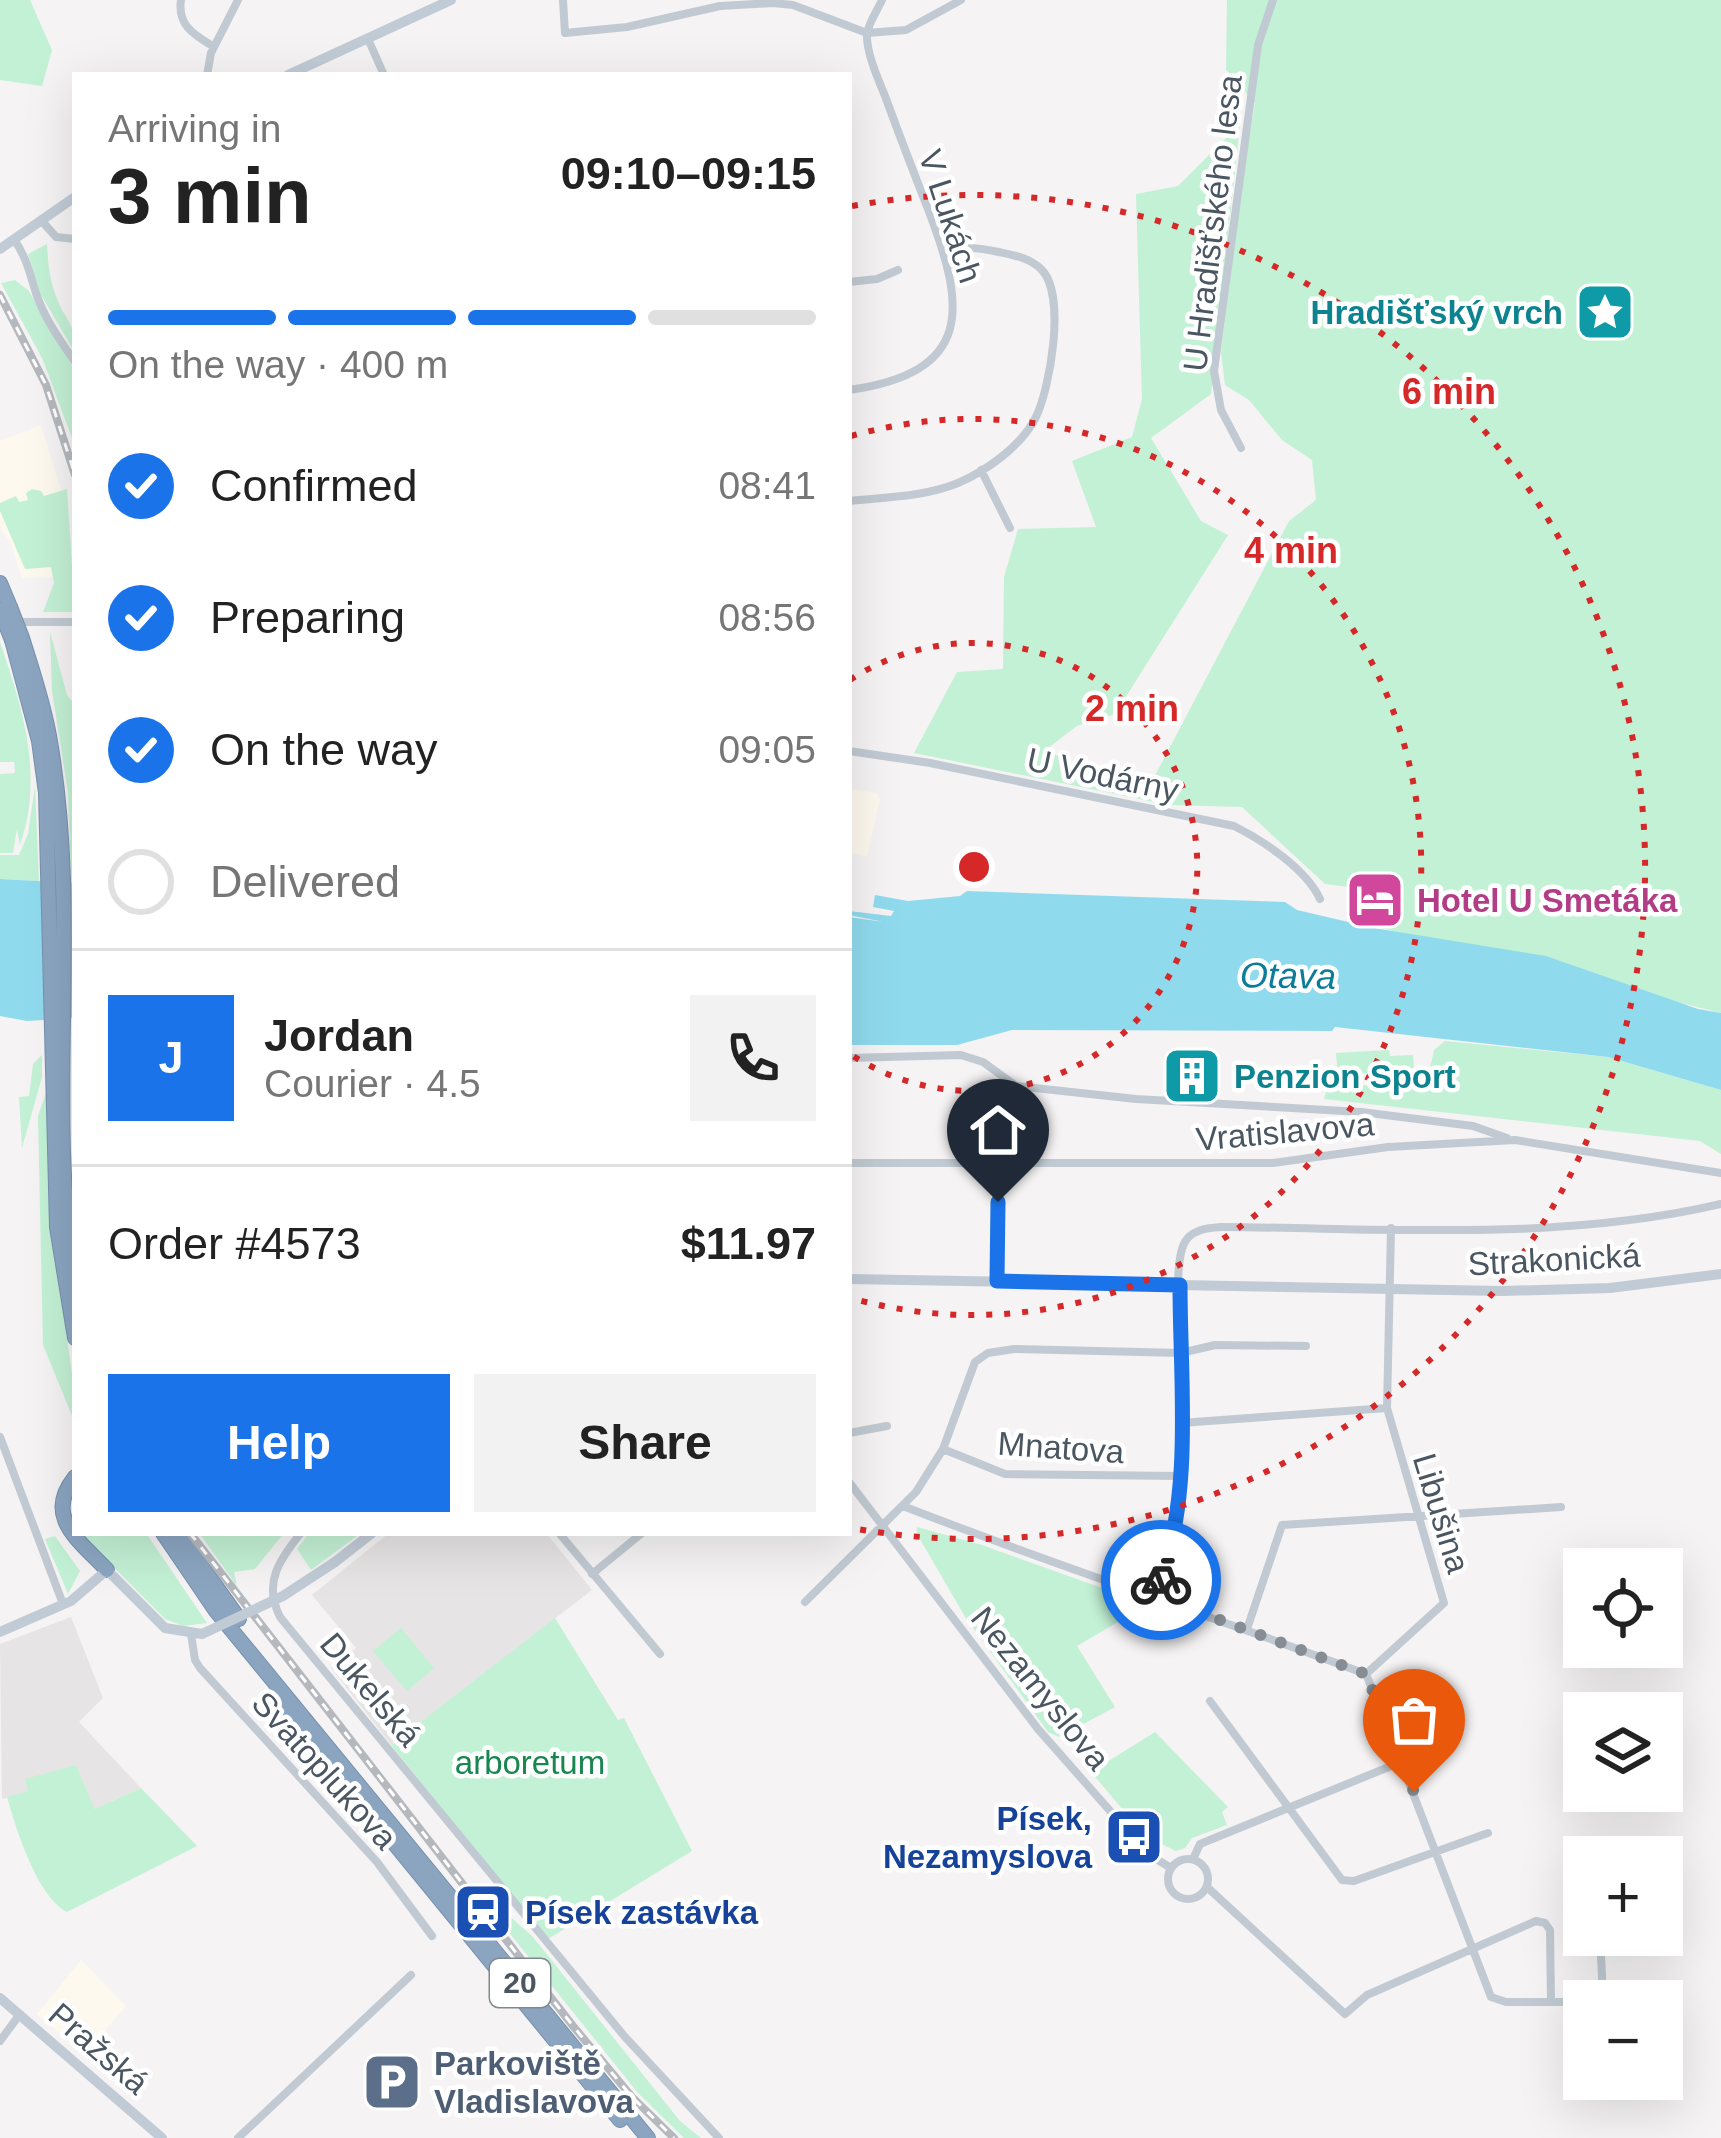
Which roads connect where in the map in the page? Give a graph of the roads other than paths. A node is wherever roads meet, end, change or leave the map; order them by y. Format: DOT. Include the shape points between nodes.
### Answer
graph roads {
  1 [pos="181,0"];
  2 [pos="238,0"];
  3 [pos="451,0"];
  4 [pos="563,0"];
  5 [pos="882,0"];
  6 [pos="961,0"];
  7 [pos="1274,0"];
  8 [pos="867,33"];
  9 [pos="368,39"];
  10 [pos="214,47"];
  11 [pos="208,72"];
  12 [pos="295,72"];
  13 [pos="383,72"];
  14 [pos="72,199"];
  15 [pos="41,220"];
  16 [pos="14,238"];
  17 [pos="72,239"];
  18 [pos="0,250"];
  19 [pos="945,252"];
  20 [pos="898,270"];
  21 [pos="852,282"];
  22 [pos="72,357"];
  23 [pos="852,389"];
  24 [pos="1241,448"];
  25 [pos="981,470"];
  26 [pos="852,501"];
  27 [pos="1010,528"];
  28 [pos="0,583"];
  29 [pos="5,609"];
  30 [pos="0,622"];
  31 [pos="72,622"];
  32 [pos="852,751"];
  33 [pos="1320,899"];
  34 [pos="57,1055"];
  35 [pos="852,1058"];
  36 [pos="1515,1140"];
  37 [pos="852,1163"];
  38 [pos="998,1163"];
  39 [pos="1721,1173"];
  40 [pos="1721,1204"];
  41 [pos="1390,1228"];
  42 [pos="72,1254"];
  43 [pos="1721,1274"];
  44 [pos="852,1279"];
  45 [pos="997,1281"];
  46 [pos="1180,1285"];
  47 [pos="1388,1290"];
  48 [pos="72,1320"];
  49 [pos="1306,1346"];
  50 [pos="1180,1353"];
  51 [pos="1387,1408"];
  52 [pos="1181,1423"];
  53 [pos="887,1426"];
  54 [pos="852,1432"];
  55 [pos="0,1437"];
  56 [pos="943,1449"];
  57 [pos="1179,1477"];
  58 [pos="72,1483"];
  59 [pos="852,1486"];
  60 [pos="903,1506"];
  61 [pos="1561,1507"];
  62 [pos="1418,1516"];
  63 [pos="884,1527"];
  64 [pos="72,1528"];
  65 [pos="78,1536"];
  66 [pos="155,1536"];
  67 [pos="165,1536"];
  68 [pos="299,1536"];
  69 [pos="368,1536"];
  70 [pos="562,1536"];
  71 [pos="638,1536"];
  72 [pos="180,1537"];
  73 [pos="106,1570"];
  74 [pos="592,1574"];
  75 [pos="1155,1596"];
  76 [pos="805,1601"];
  77 [pos="63,1606"];
  78 [pos="239,1618"];
  79 [pos="1247,1629"];
  80 [pos="0,1632"];
  81 [pos="197,1634"];
  82 [pos="660,1654"];
  83 [pos="1366,1674"];
  84 [pos="1210,1701"];
  85 [pos="1401,1762"];
  86 [pos="1289,1808"];
  87 [pos="1489,1833"];
  88 [pos="1438,1852"];
  89 [pos="1192,1859"];
  90 [pos="1171,1868"];
  91 [pos="1207,1887"];
  92 [pos="432,1936"];
  93 [pos="1475,1947"];
  94 [pos="1601,1956"];
  95 [pos="411,1975"];
  96 [pos="1599,1980"];
  97 [pos="0,1998"];
  98 [pos="1551,2002"];
  99 [pos="1563,2002"];
  100 [pos="20,2014"];
  101 [pos="0,2041"];
  102 [pos="162,2138"];
  103 [pos="238,2138"];
  104 [pos="635,2138"];
  105 [pos="648,2138"];
  106 [pos="719,2138"];
  1 -- 10 [label="street" via="190,32"];
  2 -- 10 [label="street"];
  3 -- 9 [label="main road"];
  4 -- 8 [label="street" via="565,33 773,2"];
  5 -- 8 [label="street"];
  6 -- 8 [label="street" via="906,30"];
  7 -- 24 [label="street, U Hradišťského lesa" via="1258,45 1214,371 1220,410"];
  8 -- 19 [label="street, V Lukách"];
  9 -- 12 [label="main road"];
  9 -- 13 [label="street"];
  10 -- 11 [label="street"];
  14 -- 15 [label="main road"];
  15 -- 16 [label="main road"];
  15 -- 17 [label="street" via="56,237"];
  16 -- 18 [label="main road"];
  16 -- 22 [label="street"];
  19 -- 23 [label="street, V Lukách" via="955,315 947,338 906,378"];
  19 -- 25 [label="street" via="976,248 1024,259 1043,270 1052,290 1053,348 1034,422"];
  20 -- 21 [label="street"];
  25 -- 26 [label="street" via="923,493"];
  25 -- 27 [label="street"];
  28 -- 29 [label="highway"];
  29 -- 34 [label="highway, bridge" via="49,734"];
  30 -- 31 [label="street"];
  32 -- 33 [label="street, U Vodárny" via="1234,826 1301,874"];
  34 -- 42 [label="highway"];
  34 -- 48 [label="highway" via="59,1242"];
  35 -- 36 [label="street" via="961,1055 1016,1086 1361,1112 1473,1126"];
  36 -- 38 [label="street, Vratislavova" via="1273,1163"];
  36 -- 39 [label="street, Vratislavova"];
  37 -- 38 [label="street, Vratislavova"];
  38 -- 45 [label="street"];
  40 -- 41 [label="street, Strakonická" via="1597,1225"];
  41 -- 46 [label="street, Strakonická" via="1202,1229 1182,1248"];
  41 -- 47 [label="street"];
  43 -- 47 [label="main road, Strakonická" via="1610,1288"];
  44 -- 45 [label="main road, Strakonická"];
  45 -- 46 [label="main road, Strakonická"];
  46 -- 47 [label="main road, Strakonická"];
  46 -- 50 [label="street"];
  47 -- 51 [label="street, Libušina"];
  49 -- 50 [label="street" via="1215,1345"];
  50 -- 52 [label="street"];
  50 -- 56 [label="street" via="988,1353 975,1362"];
  51 -- 52 [label="street"];
  51 -- 62 [label="street, Libušina"];
  52 -- 57 [label="street"];
  53 -- 54 [label="street"];
  55 -- 77 [label="street"];
  56 -- 57 [label="street, Mnatova" via="1005,1474"];
  56 -- 60 [label="street"];
  57 -- 75 [label="street"];
  58 -- 64 [label="highway" via="61,1504"];
  59 -- 63 [label="street, Nezamyslova"];
  60 -- 63 [label="street"];
  60 -- 75 [label="street"];
  61 -- 62 [label="street"];
  62 -- 79 [label="street" via="1282,1526"];
  62 -- 83 [label="street, Libušina" via="1444,1603"];
  63 -- 76 [label="street"];
  63 -- 90 [label="street, Nezamyslova" via="1037,1729 1148,1853"];
  65 -- 73 [label="highway"];
  66 -- 104 [label="highway, 20" via="238,1651"];
  67 -- 105 [label="highway, 20" via="216,1611"];
  68 -- 106 [label="street, Dukelská" via="272,1580 280,1617 625,2037"];
  69 -- 78 [label="main road, bridge"];
  70 -- 74 [label="street"];
  71 -- 74 [label="street"];
  72 -- 78 [label="highway"];
  73 -- 77 [label="main road"];
  73 -- 81 [label="main road" via="165,1628"];
  74 -- 82 [label="street"];
  75 -- 79 [label="street"];
  77 -- 80 [label="main road"];
  78 -- 81 [label="main road, bridge"];
  79 -- 83 [label="street"];
  81 -- 92 [label="street, Svatoplukova" via="200,1667 377,1862"];
  83 -- 85 [label="street"];
  84 -- 86 [label="street"];
  85 -- 86 [label="street"];
  85 -- 88 [label="street"];
  86 -- 88 [label="street" via="1348,1882"];
  86 -- 89 [label="street" via="1200,1844"];
  87 -- 88 [label="street"];
  88 -- 93 [label="street"];
  89 -- 90 [label="street"];
  89 -- 91 [label="street" via="1204,1867"];
  90 -- 91 [label="street" via="1168,1882 1182,1898"];
  91 -- 93 [label="street" via="1345,2014 1367,1995"];
  93 -- 98 [label="street" via="1491,1996"];
  93 -- 98 [label="street" via="1545,1923"];
  94 -- 96 [label="street"];
  95 -- 103 [label="street"];
  97 -- 100 [label="main road, Pražská"];
  98 -- 99 [label="street"];
  100 -- 101 [label="street"];
  100 -- 102 [label="main road, Pražská"];
}
